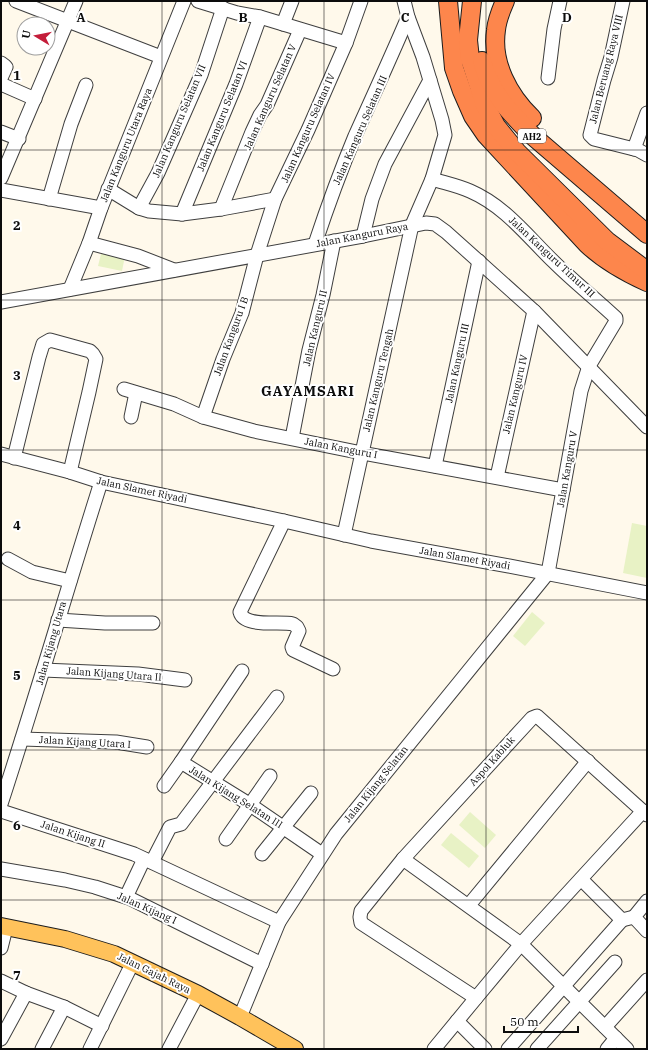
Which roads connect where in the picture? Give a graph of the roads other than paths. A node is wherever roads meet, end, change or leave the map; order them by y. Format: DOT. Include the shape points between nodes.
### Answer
graph roads {
  1 [pos="76,1"];
  2 [pos="184,1"];
  3 [pos="198,1"];
  4 [pos="292,1"];
  5 [pos="361,1"];
  6 [pos="404,1"];
  7 [pos="448,1"];
  8 [pos="472,1"];
  9 [pos="483,1"];
  10 [pos="505,1"];
  11 [pos="560,1"];
  12 [pos="623,1"];
  13 [pos="19,2"];
  14 [pos="238,7"];
  15 [pos="223,8"];
  16 [pos="408,16"];
  17 [pos="260,17"];
  18 [pos="68,21"];
  19 [pos="283,24"];
  20 [pos="300,30"];
  21 [pos="346,43"];
  22 [pos="161,57"];
  23 [pos="1,63"];
  24 [pos="1,78"];
  25 [pos="548,78"];
  26 [pos="430,80"];
  27 [pos="1,84"];
  28 [pos="86,85"];
  29 [pos="35,99"];
  30 [pos="647,113"];
  31 [pos="1,132"];
  32 [pos="19,139"];
  33 [pos="634,149"];
  34 [pos="647,155"];
  35 [pos="1,178"];
  36 [pos="432,179"];
  37 [pos="108,189"];
  38 [pos="1,190"];
  39 [pos="276,198"];
  40 [pos="49,199"];
  41 [pos="100,208"];
  42 [pos="138,208"];
  43 [pos="221,209"];
  44 [pos="182,214"];
  45 [pos="647,218"];
  46 [pos="412,225"];
  47 [pos="647,234"];
  48 [pos="363,236"];
  49 [pos="334,241"];
  50 [pos="89,243"];
  51 [pos="315,244"];
  52 [pos="257,255"];
  53 [pos="479,261"];
  54 [pos="174,270"];
  55 [pos="647,271"];
  56 [pos="647,282"];
  57 [pos="70,289"];
  58 [pos="1,302"];
  59 [pos="534,311"];
  60 [pos="589,366"];
  61 [pos="131,417"];
  62 [pos="203,417"];
  63 [pos="647,427"];
  64 [pos="292,438"];
  65 [pos="362,452"];
  66 [pos="1,454"];
  67 [pos="14,458"];
  68 [pos="435,466"];
  69 [pos="70,472"];
  70 [pos="497,477"];
  71 [pos="101,482"];
  72 [pos="563,490"];
  73 [pos="284,521"];
  74 [pos="344,535"];
  75 [pos="8,559"];
  76 [pos="548,573"];
  77 [pos="70,581"];
  78 [pos="647,593"];
  79 [pos="58,620"];
  80 [pos="153,623"];
  81 [pos="333,669"];
  82 [pos="43,670"];
  83 [pos="242,671"];
  84 [pos="185,680"];
  85 [pos="277,697"];
  86 [pos="22,739"];
  87 [pos="147,747"];
  88 [pos="588,761"];
  89 [pos="181,762"];
  90 [pos="270,776"];
  91 [pos="212,782"];
  92 [pos="164,786"];
  93 [pos="311,793"];
  94 [pos="1,804"];
  95 [pos="249,804"];
  96 [pos="1,811"];
  97 [pos="645,813"];
  98 [pos="284,827"];
  99 [pos="226,839"];
  100 [pos="262,854"];
  101 [pos="322,854"];
  102 [pos="403,859"];
  103 [pos="148,860"];
  104 [pos="1,869"];
  105 [pos="581,879"];
  106 [pos="126,897"];
  107 [pos="647,901"];
  108 [pos="468,905"];
  109 [pos="628,919"];
  110 [pos="279,922"];
  111 [pos="4,927"];
  112 [pos="647,931"];
  113 [pos="521,944"];
  114 [pos="1,948"];
  115 [pos="133,962"];
  116 [pos="615,962"];
  117 [pos="262,964"];
  118 [pos="647,980"];
  119 [pos="1,981"];
  120 [pos="563,986"];
  121 [pos="26,993"];
  122 [pos="198,994"];
  123 [pos="476,998"];
  124 [pos="580,1001"];
  125 [pos="64,1008"];
  126 [pos="240,1017"];
  127 [pos="457,1021"];
  128 [pos="102,1026"];
  129 [pos="605,1026"];
  130 [pos="616,1038"];
  131 [pos="1,1039"];
  132 [pos="42,1049"];
  133 [pos="90,1049"];
  134 [pos="169,1049"];
  135 [pos="295,1049"];
  136 [pos="434,1049"];
  137 [pos="485,1049"];
  138 [pos="508,1049"];
  139 [pos="537,1049"];
  140 [pos="607,1049"];
  141 [pos="627,1049"];
  1 -- 18 [label="street"];
  2 -- 22 [label="street, Jalan Kanguru Utara Raya"];
  3 -- 15 [label="street"];
  4 -- 19 [label="street"];
  5 -- 21 [label="street, Jalan Kanguru Selatan IV"];
  6 -- 16 [label="street, Jalan Kanguru Tengah"];
  7 -- 56 [label="highway" via="454,68 473,116 486,135 583,240 602,257"];
  8 -- 55 [label="highway, AH2" via="468,40 470,59 484,105 496,126 517,152 607,241"];
  9 -- 47 [label="highway, AH2" via="479,28 483,62 489,82 503,105 534,137"];
  10 -- 45 [label="highway, AH2" via="496,31 496,53 503,78 520,107 617,195"];
  11 -- 25 [label="street"];
  12 -- 33 [label="street, Jalan Beruang Raya VIII" via="611,57 590,131 591,138"];
  13 -- 18 [label="street"];
  14 -- 15 [label="street"];
  14 -- 17 [label="street"];
  15 -- 42 [label="street, Jalan Kanguru Selatan VII" via="201,75 158,173"];
  16 -- 26 [label="street, Jalan Kanguru Tengah"];
  16 -- 51 [label="street, Jalan Kanguru Selatan III" via="355,136"];
  17 -- 19 [label="street"];
  17 -- 44 [label="street, Jalan Kanguru Selatan VI" via="236,84"];
  18 -- 22 [label="street"];
  18 -- 29 [label="street"];
  19 -- 20 [label="street"];
  20 -- 21 [label="street"];
  20 -- 43 [label="street, Jalan Kanguru Selatan V" via="252,132"];
  21 -- 39 [label="street, Jalan Kanguru Selatan IV"];
  22 -- 37 [label="street, Jalan Kanguru Utara Raya"];
  23 -- 24 [label="street" via="6,68"];
  26 -- 36 [label="street, Jalan Kanguru Tengah" via="445,135"];
  26 -- 48 [label="street" via="385,164 372,199"];
  27 -- 29 [label="street"];
  28 -- 40 [label="street" via="71,124"];
  29 -- 32 [label="street"];
  30 -- 33 [label="street"];
  31 -- 32 [label="street"];
  32 -- 35 [label="street"];
  33 -- 34 [label="street"];
  36 -- 46 [label="street, Jalan Kanguru Tengah"];
  36 -- 60 [label="street, Jalan Kanguru Timur III" via="470,191 491,203 515,222 554,262 616,318 616,323"];
  37 -- 41 [label="street, Jalan Kanguru Utara Raya"];
  37 -- 42 [label="street"];
  38 -- 40 [label="street"];
  39 -- 43 [label="street"];
  39 -- 52 [label="street, Jalan Kanguru Selatan IV"];
  40 -- 41 [label="street"];
  41 -- 50 [label="street, Jalan Kanguru Utara Raya"];
  42 -- 44 [label="street"];
  43 -- 44 [label="street"];
  46 -- 48 [label="street, Jalan Kanguru Raya"];
  46 -- 53 [label="street, Jalan Kanguru Raya" via="435,224"];
  46 -- 65 [label="street, Jalan Kanguru Tengah"];
  48 -- 49 [label="street, Jalan Kanguru Raya"];
  49 -- 51 [label="street, Jalan Kanguru Raya"];
  49 -- 64 [label="street, Jalan Kanguru II"];
  50 -- 54 [label="street" via="138,256"];
  50 -- 57 [label="street, Jalan Kanguru Utara Raya"];
  51 -- 52 [label="street, Jalan Kanguru Raya"];
  52 -- 54 [label="street, Jalan Kanguru Raya"];
  52 -- 62 [label="street, Jalan Kanguru I B" via="242,313"];
  53 -- 59 [label="street, Jalan Kanguru Raya"];
  53 -- 68 [label="street, Jalan Kanguru III"];
  54 -- 57 [label="street, Jalan Kanguru Raya"];
  57 -- 58 [label="street, Jalan Kanguru Raya"];
  59 -- 60 [label="street, Jalan Kanguru Raya"];
  59 -- 70 [label="street, Jalan Kanguru IV"];
  60 -- 63 [label="street, Jalan Kanguru Raya"];
  60 -- 72 [label="street, Jalan Kanguru V" via="579,399"];
  61 -- 62 [label="street, Jalan Kanguru I" via="130,391 174,404"];
  62 -- 64 [label="street, Jalan Kanguru I"];
  64 -- 65 [label="street, Jalan Kanguru I"];
  65 -- 68 [label="street, Jalan Kanguru I"];
  65 -- 74 [label="street, Jalan Kanguru Tengah"];
  66 -- 67 [label="street, Jalan Slamet Riyadi"];
  67 -- 69 [label="street, Jalan Slamet Riyadi"];
  67 -- 69 [label="street" via="39,357 43,344 50,340 90,351 96,359"];
  68 -- 70 [label="street, Jalan Kanguru I"];
  69 -- 71 [label="street, Jalan Slamet Riyadi"];
  70 -- 72 [label="street, Jalan Kanguru I"];
  71 -- 73 [label="street, Jalan Slamet Riyadi"];
  71 -- 77 [label="street, Jalan Kijang Utara"];
  72 -- 76 [label="street, Jalan Kanguru V"];
  73 -- 74 [label="street, Jalan Slamet Riyadi"];
  73 -- 81 [label="street" via="240,615 255,622 291,623 299,631 293,650"];
  74 -- 76 [label="street, Jalan Slamet Riyadi"];
  75 -- 77 [label="street" via="32,572"];
  76 -- 78 [label="street, Jalan Slamet Riyadi"];
  76 -- 101 [label="street, Jalan Kijang Selatan"];
  77 -- 79 [label="street, Jalan Kijang Utara"];
  79 -- 80 [label="street"];
  79 -- 82 [label="street, Jalan Kijang Utara"];
  82 -- 84 [label="street, Jalan Kijang Utara II" via="138,674"];
  82 -- 86 [label="street, Jalan Kijang Utara"];
  83 -- 89 [label="street, Jalan Kijang Selatan III"];
  85 -- 91 [label="street"];
  86 -- 87 [label="street, Jalan Kijang Utara I" via="116,742"];
  86 -- 94 [label="street, Jalan Kijang Utara"];
  88 -- 97 [label="street, Aspol Kabluk"];
  88 -- 102 [label="street, Aspol Kabluk" via="539,717 532,718"];
  88 -- 108 [label="street"];
  89 -- 91 [label="street, Jalan Kijang Selatan III"];
  89 -- 92 [label="street"];
  90 -- 95 [label="street"];
  91 -- 95 [label="street, Jalan Kijang Selatan III"];
  91 -- 103 [label="street" via="181,824 170,827"];
  93 -- 98 [label="street"];
  95 -- 98 [label="street, Jalan Kijang Selatan III"];
  95 -- 99 [label="street"];
  96 -- 103 [label="street, Jalan Kijang II"];
  97 -- 105 [label="street, Aspol Kabluk"];
  98 -- 100 [label="street"];
  98 -- 101 [label="street, Jalan Kijang Selatan III"];
  101 -- 110 [label="street, Jalan Kijang Selatan"];
  102 -- 108 [label="street"];
  102 -- 123 [label="street, Aspol Kabluk" via="361,911 361,923"];
  103 -- 106 [label="street"];
  103 -- 110 [label="street, Jalan Kijang II"];
  104 -- 106 [label="street, Jalan Kijang I" via="65,880"];
  105 -- 109 [label="street"];
  105 -- 113 [label="street, Aspol Kabluk"];
  106 -- 117 [label="street, Jalan Kijang I"];
  107 -- 109 [label="street"];
  108 -- 113 [label="street"];
  109 -- 112 [label="street"];
  109 -- 120 [label="street"];
  110 -- 117 [label="street, Jalan Kijang Selatan"];
  111 -- 114 [label="street"];
  111 -- 115 [label="main road, Jalan Gajah Raya" via="65,939"];
  113 -- 120 [label="street"];
  113 -- 123 [label="street, Aspol Kabluk"];
  115 -- 122 [label="main road, Jalan Gajah Raya"];
  115 -- 128 [label="street"];
  116 -- 124 [label="street"];
  117 -- 126 [label="street, Jalan Kijang Selatan"];
  118 -- 129 [label="street"];
  119 -- 121 [label="street"];
  120 -- 124 [label="street"];
  120 -- 138 [label="street"];
  121 -- 125 [label="street"];
  121 -- 131 [label="street"];
  122 -- 126 [label="main road, Jalan Gajah Raya"];
  122 -- 134 [label="street"];
  123 -- 127 [label="street, Aspol Kabluk"];
  124 -- 129 [label="street"];
  124 -- 139 [label="street"];
  125 -- 128 [label="street"];
  125 -- 132 [label="street"];
  126 -- 135 [label="main road, Jalan Gajah Raya"];
  127 -- 136 [label="street, Aspol Kabluk"];
  127 -- 137 [label="street"];
  128 -- 133 [label="street"];
  129 -- 130 [label="street"];
  130 -- 140 [label="street"];
  130 -- 141 [label="street"];
}
